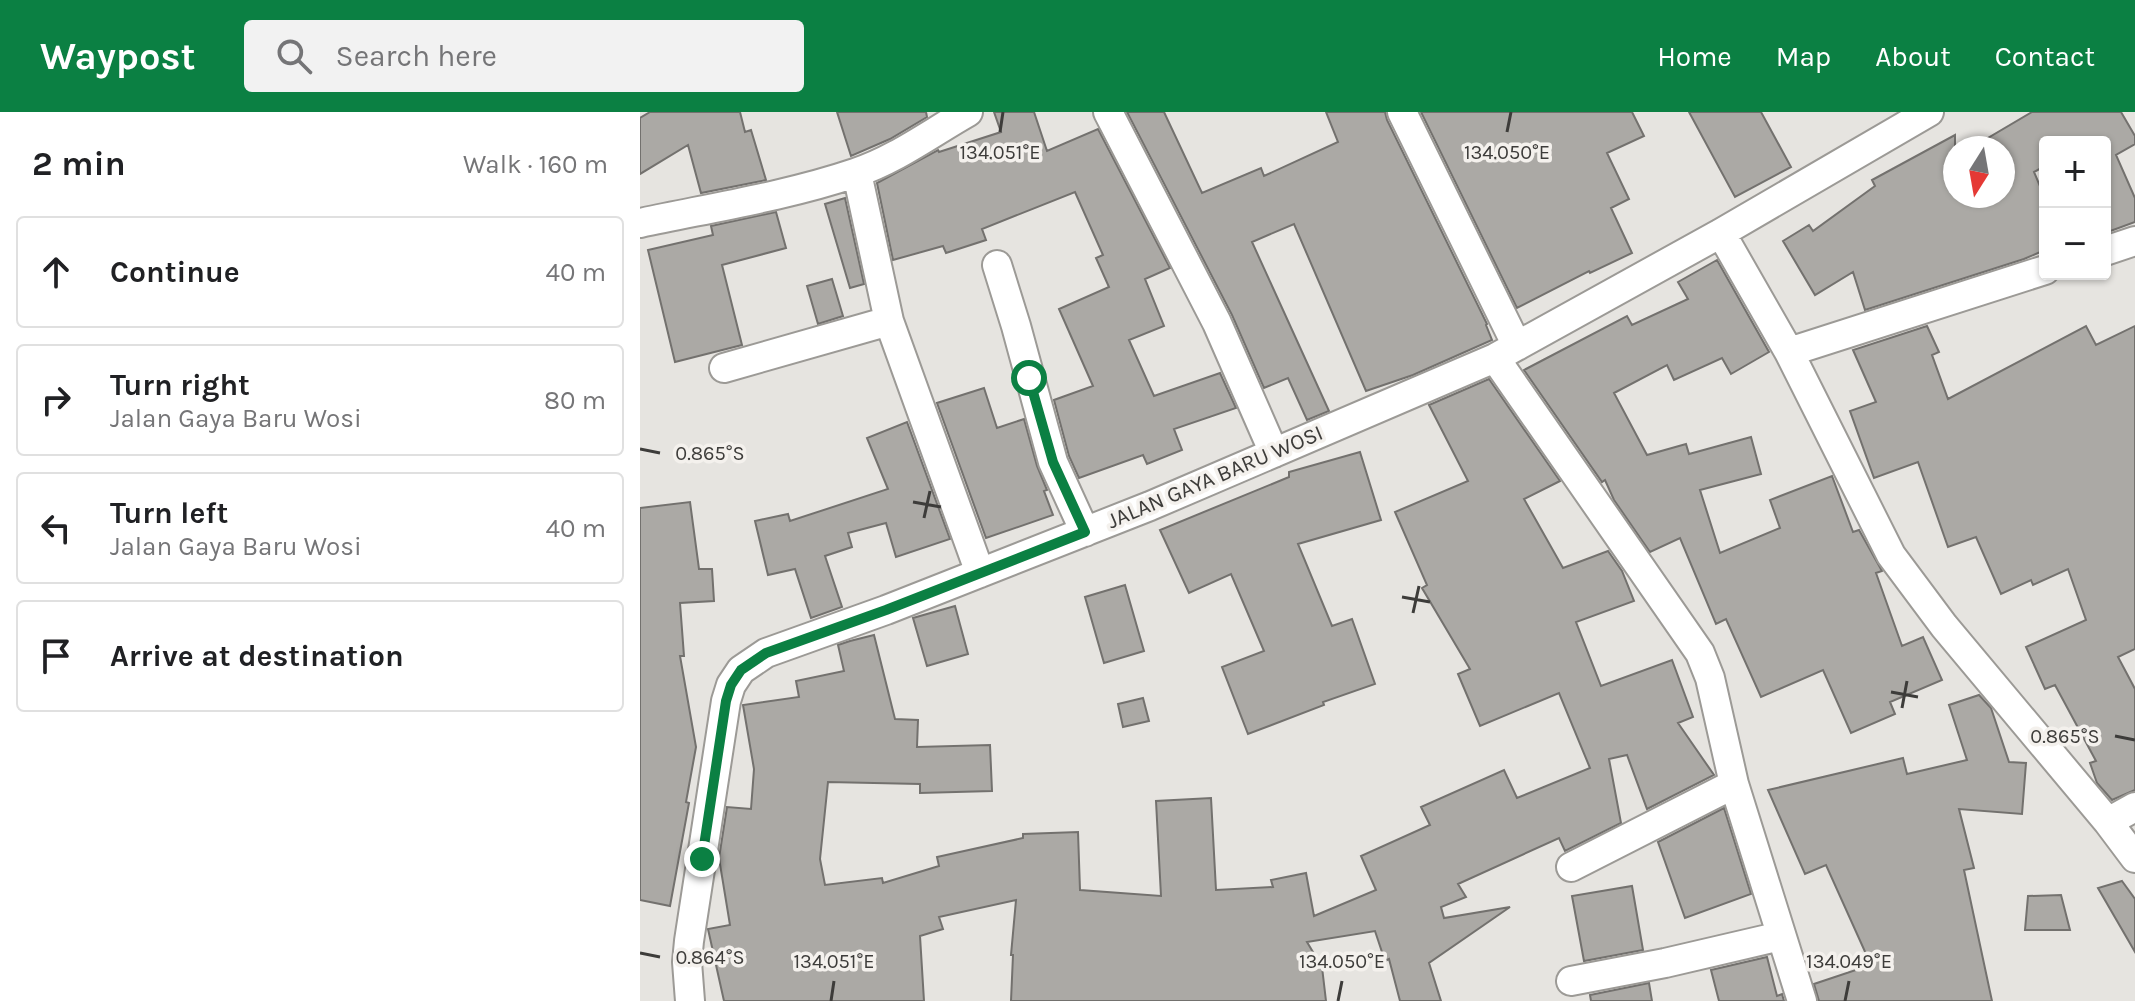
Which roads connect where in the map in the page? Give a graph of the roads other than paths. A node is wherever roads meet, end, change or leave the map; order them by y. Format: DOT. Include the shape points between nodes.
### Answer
graph roads {
  1 [pos="968,112"];
  2 [pos="1108,112"];
  3 [pos="1402,112"];
  4 [pos="1929,112"];
  5 [pos="857,173"];
  6 [pos="640,223"];
  7 [pos="1721,233"];
  8 [pos="2135,241"];
  9 [pos="2111,249"];
  10 [pos="997,265"];
  11 [pos="2039,272"];
  12 [pos="889,321"];
  13 [pos="1506,352"];
  14 [pos="1789,352"];
  15 [pos="724,368"];
  16 [pos="1274,453"];
  17 [pos="1085,532"];
  18 [pos="980,573"];
  19 [pos="1734,784"];
  20 [pos="2135,807"];
  21 [pos="2108,822"];
  22 [pos="2135,858"];
  23 [pos="1571,867"];
  24 [pos="1781,936"];
  25 [pos="1571,981"];
  26 [pos="690,1001"];
  27 [pos="1802,1001"];
  1 -- 5 [label="street"];
  2 -- 16 [label="street" via="1217,323"];
  3 -- 13 [label="street"];
  4 -- 7 [label="street, JALAN GAYA BARU WOSI"];
  5 -- 6 [label="street"];
  5 -- 12 [label="street"];
  7 -- 13 [label="street, JALAN GAYA BARU WOSI"];
  7 -- 14 [label="street"];
  8 -- 9 [label="street"];
  10 -- 17 [label="street" via="1053,462"];
  11 -- 14 [label="street"];
  12 -- 15 [label="street"];
  12 -- 18 [label="street"];
  13 -- 16 [label="street, JALAN GAYA BARU WOSI"];
  13 -- 19 [label="street" via="1700,653"];
  14 -- 21 [label="street" via="1898,565"];
  16 -- 17 [label="street, JALAN GAYA BARU WOSI"];
  17 -- 18 [label="street, JALAN GAYA BARU WOSI"];
  18 -- 26 [label="street, JALAN GAYA BARU WOSI" via="777,649 741,670 726,701 693,903 687,962"];
  19 -- 23 [label="street"];
  19 -- 24 [label="street"];
  20 -- 21 [label="street"];
  21 -- 22 [label="street"];
  24 -- 25 [label="street"];
  24 -- 27 [label="street"];
}
